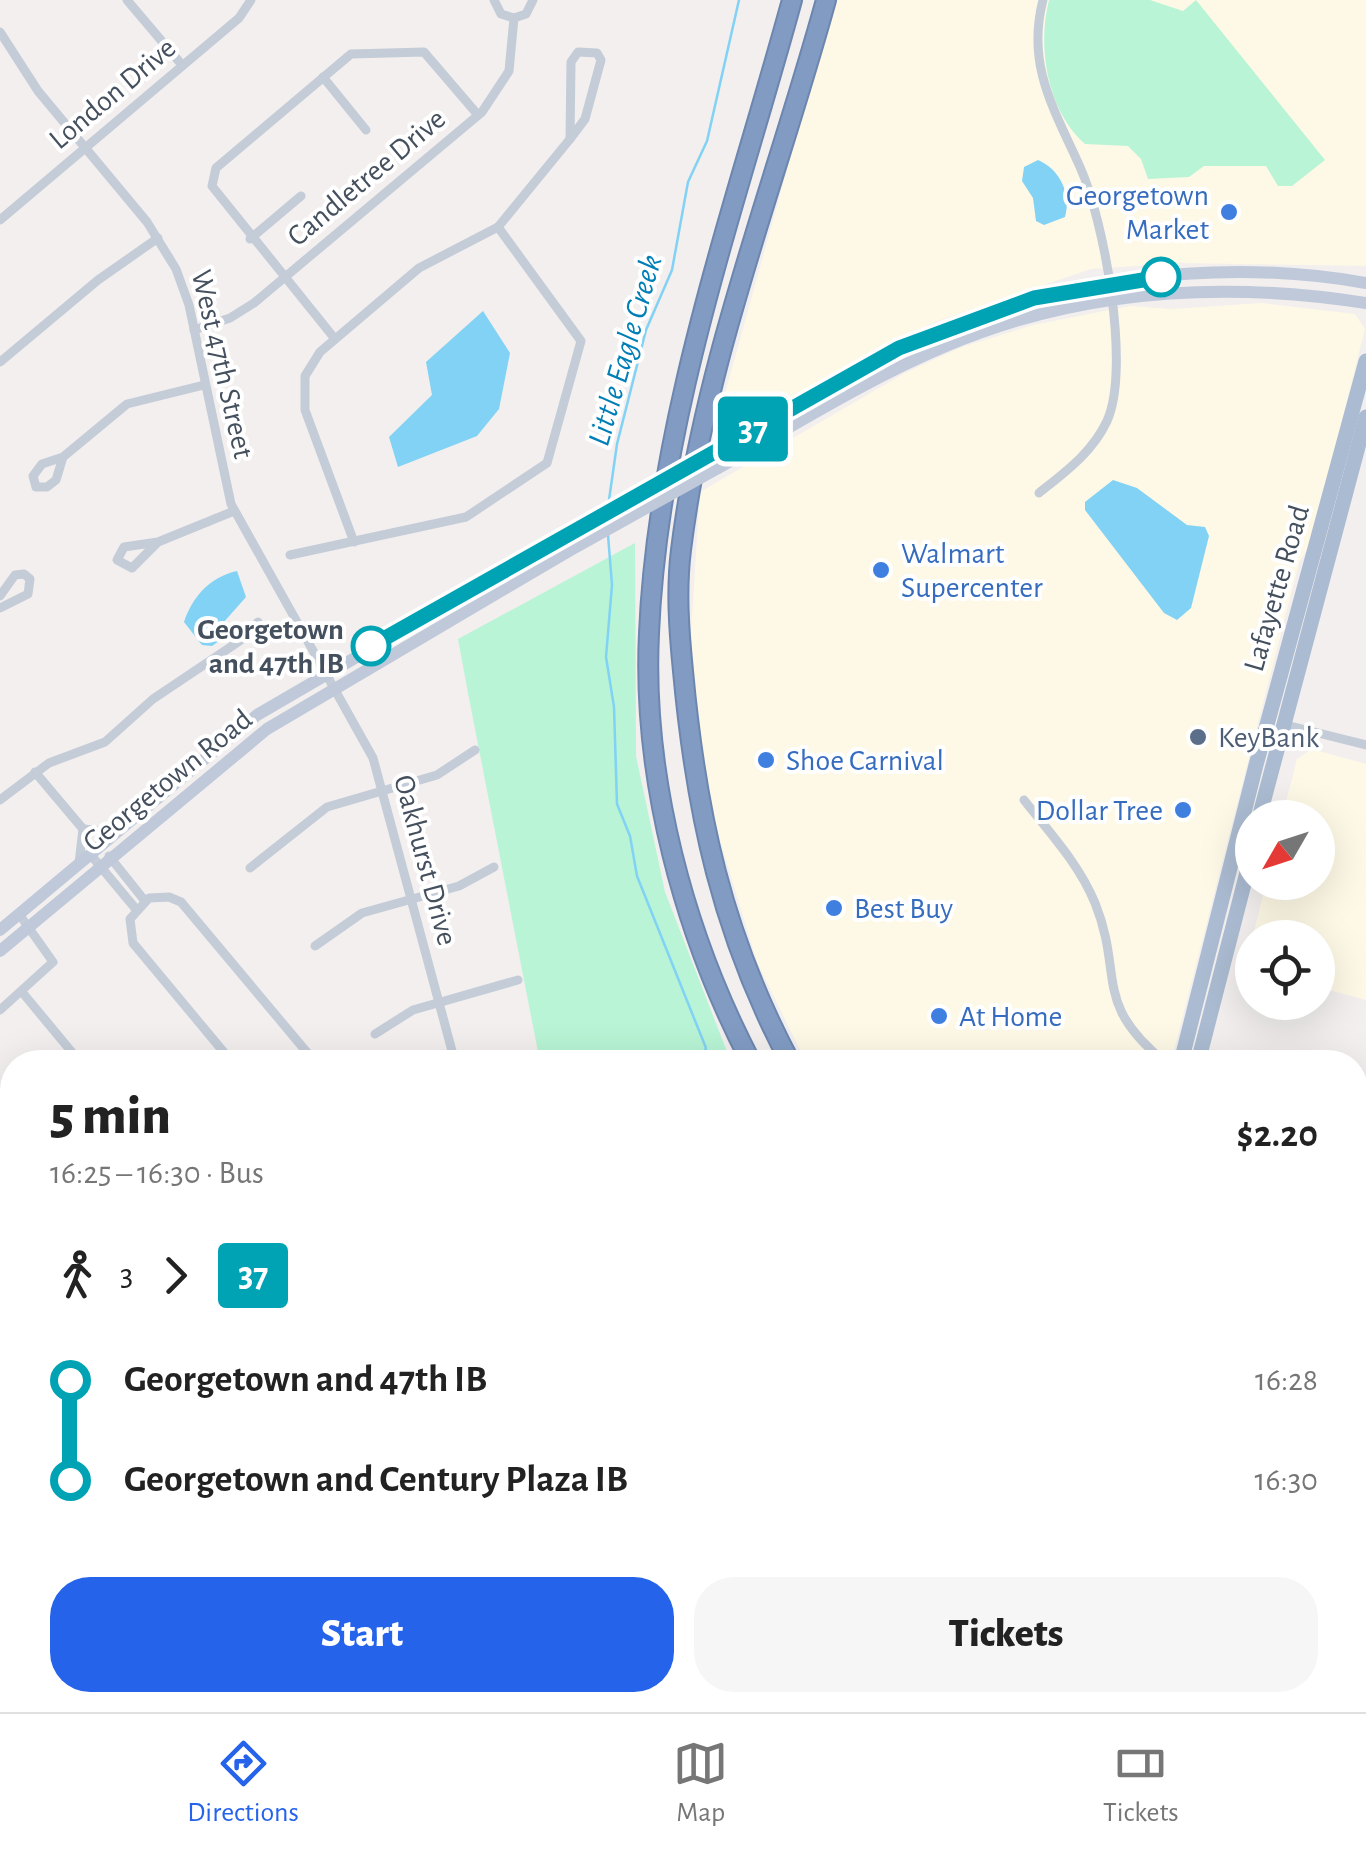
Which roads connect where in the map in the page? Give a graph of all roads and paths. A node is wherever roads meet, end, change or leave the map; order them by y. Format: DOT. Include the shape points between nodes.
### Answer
graph roads {
  1 [pos="128,0"];
  2 [pos="251,0"];
  3 [pos="494,0"];
  4 [pos="533,0"];
  5 [pos="792,0"];
  6 [pos="826,0"];
  7 [pos="1043,0"];
  8 [pos="514,18"];
  9 [pos="0,32"];
  10 [pos="182,65"];
  11 [pos="324,78"];
  12 [pos="478,115"];
  13 [pos="366,130"];
  14 [pos="570,139"];
  15 [pos="85,149"];
  16 [pos="301,196"];
  17 [pos="0,220"];
  18 [pos="498,226"];
  19 [pos="158,238"];
  20 [pos="250,239"];
  21 [pos="283,280"];
  22 [pos="1108,283"];
  23 [pos="1366,284"];
  24 [pos="1110,299"];
  25 [pos="1366,303"];
  26 [pos="194,330"];
  27 [pos="334,339"];
  28 [pos="1366,361"];
  29 [pos="0,362"];
  30 [pos="204,386"];
  31 [pos="1366,417"];
  32 [pos="63,456"];
  33 [pos="1039,493"];
  34 [pos="234,511"];
  35 [pos="158,542"];
  36 [pos="354,542"];
  37 [pos="290,555"];
  38 [pos="0,596"];
  39 [pos="0,608"];
  40 [pos="258,622"];
  41 [pos="328,680"];
  42 [pos="1275,722"];
  43 [pos="1366,745"];
  44 [pos="475,750"];
  45 [pos="35,772"];
  46 [pos="382,792"];
  47 [pos="0,800"];
  48 [pos="1024,800"];
  49 [pos="1262,800"];
  50 [pos="83,829"];
  51 [pos="115,832"];
  52 [pos="89,854"];
  53 [pos="105,862"];
  54 [pos="494,867"];
  55 [pos="250,868"];
  56 [pos="410,900"];
  57 [pos="1240,900"];
  58 [pos="140,905"];
  59 [pos="19,914"];
  60 [pos="29,926"];
  61 [pos="0,930"];
  62 [pos="315,946"];
  63 [pos="0,951"];
  64 [pos="744,965"];
  65 [pos="518,980"];
  66 [pos="22,992"];
  67 [pos="437,1002"];
  68 [pos="0,1010"];
  69 [pos="374,1034"];
  70 [pos="70,1050"];
  71 [pos="222,1050"];
  72 [pos="305,1050"];
  73 [pos="451,1050"];
  74 [pos="746,1050"];
  75 [pos="784,1050"];
  76 [pos="790,1050"];
  77 [pos="1154,1050"];
  78 [pos="1184,1050"];
  79 [pos="1201,1050"];
  1 -- 10 [label="street"];
  2 -- 10 [label="street, London Drive"];
  3 -- 8 [label="street" via="501,14"];
  4 -- 8 [label="street" via="526,14"];
  5 -- 74 [label="highway" via="682,397 662,494 648,632 656,754 674,853 709,968"];
  6 -- 64 [label="highway" via="711,393 681,552 678,635 694,786"];
  7 -- 22 [label="street" via="1040,75 1086,184"];
  8 -- 12 [label="street, Candletree Drive" via="509,71"];
  9 -- 15 [label="street, West 47th Street"];
  10 -- 15 [label="street, London Drive"];
  11 -- 12 [label="street" via="351,54 419,51"];
  11 -- 13 [label="street"];
  11 -- 20 [label="street" via="216,168 212,186"];
  12 -- 21 [label="street, Candletree Drive"];
  14 -- 14 [label="street" via="572,58 597,53 602,60 586,117"];
  14 -- 18 [label="street"];
  15 -- 17 [label="street, London Drive"];
  15 -- 19 [label="street, West 47th Street"];
  16 -- 20 [label="street"];
  18 -- 27 [label="street" via="419,268"];
  18 -- 36 [label="street" via="581,341 548,463 469,516"];
  19 -- 26 [label="street, West 47th Street" via="183,284"];
  19 -- 29 [label="street"];
  20 -- 21 [label="street"];
  21 -- 26 [label="street, Candletree Drive" via="237,314"];
  21 -- 27 [label="street"];
  22 -- 23 [label="main road, Georgetown Road" via="1228,275"];
  22 -- 24 [label="street"];
  22 -- 41 [label="main road, Georgetown Road, bridge" via="1020,302 927,336 571,532"];
  24 -- 25 [label="main road, Georgetown Road" via="1221,291"];
  24 -- 33 [label="street" via="1118,371 1110,413 1087,452"];
  24 -- 41 [label="main road, Georgetown Road, bridge" via="1021,319 946,346"];
  26 -- 30 [label="street, West 47th Street"];
  27 -- 36 [label="street" via="310,365 303,397"];
  28 -- 42 [label="main road, Lafayette Road"];
  30 -- 32 [label="street" via="127,404"];
  30 -- 34 [label="street, West 47th Street"];
  31 -- 42 [label="main road, Lafayette Road"];
  34 -- 35 [label="street"];
  34 -- 41 [label="street, West 47th Street"];
  36 -- 37 [label="street"];
  38 -- 39 [label="street" via="11,578 28,576 28,594"];
  40 -- 45 [label="street" via="105,742"];
  41 -- 46 [label="street, Oakhurst Drive" via="369,748"];
  41 -- 51 [label="main road, Georgetown Road" via="242,727"];
  41 -- 53 [label="main road, Georgetown Road"];
  42 -- 43 [label="street"];
  42 -- 49 [label="main road, Lafayette Road"];
  42 -- 78 [label="main road, Lafayette Road"];
  44 -- 46 [label="street" via="440,774"];
  45 -- 47 [label="street"];
  45 -- 50 [label="street"];
  46 -- 55 [label="street" via="320,811"];
  46 -- 56 [label="street, Oakhurst Drive"];
  48 -- 77 [label="street" via="1081,873 1096,906 1120,1014"];
  50 -- 51 [label="street"];
  50 -- 52 [label="street"];
  51 -- 52 [label="main road, Georgetown Road"];
  52 -- 53 [label="street"];
  52 -- 59 [label="main road, Georgetown Road"];
  53 -- 58 [label="street"];
  53 -- 60 [label="main road, Georgetown Road"];
  54 -- 56 [label="street" via="463,885"];
  56 -- 62 [label="street" via="362,912"];
  56 -- 67 [label="street, Oakhurst Drive"];
  57 -- 79 [label="main road"];
  58 -- 71 [label="street" via="129,925 133,943"];
  58 -- 72 [label="street" via="165,896 182,902"];
  59 -- 60 [label="street"];
  59 -- 61 [label="main road, Georgetown Road"];
  60 -- 63 [label="main road, Georgetown Road"];
  60 -- 66 [label="street" via="54,962"];
  64 -- 75 [label="highway"];
  64 -- 76 [label="highway"];
  65 -- 67 [label="street"];
  66 -- 68 [label="street"];
  66 -- 70 [label="street"];
  67 -- 69 [label="street"];
  67 -- 73 [label="street, Oakhurst Drive"];
}
